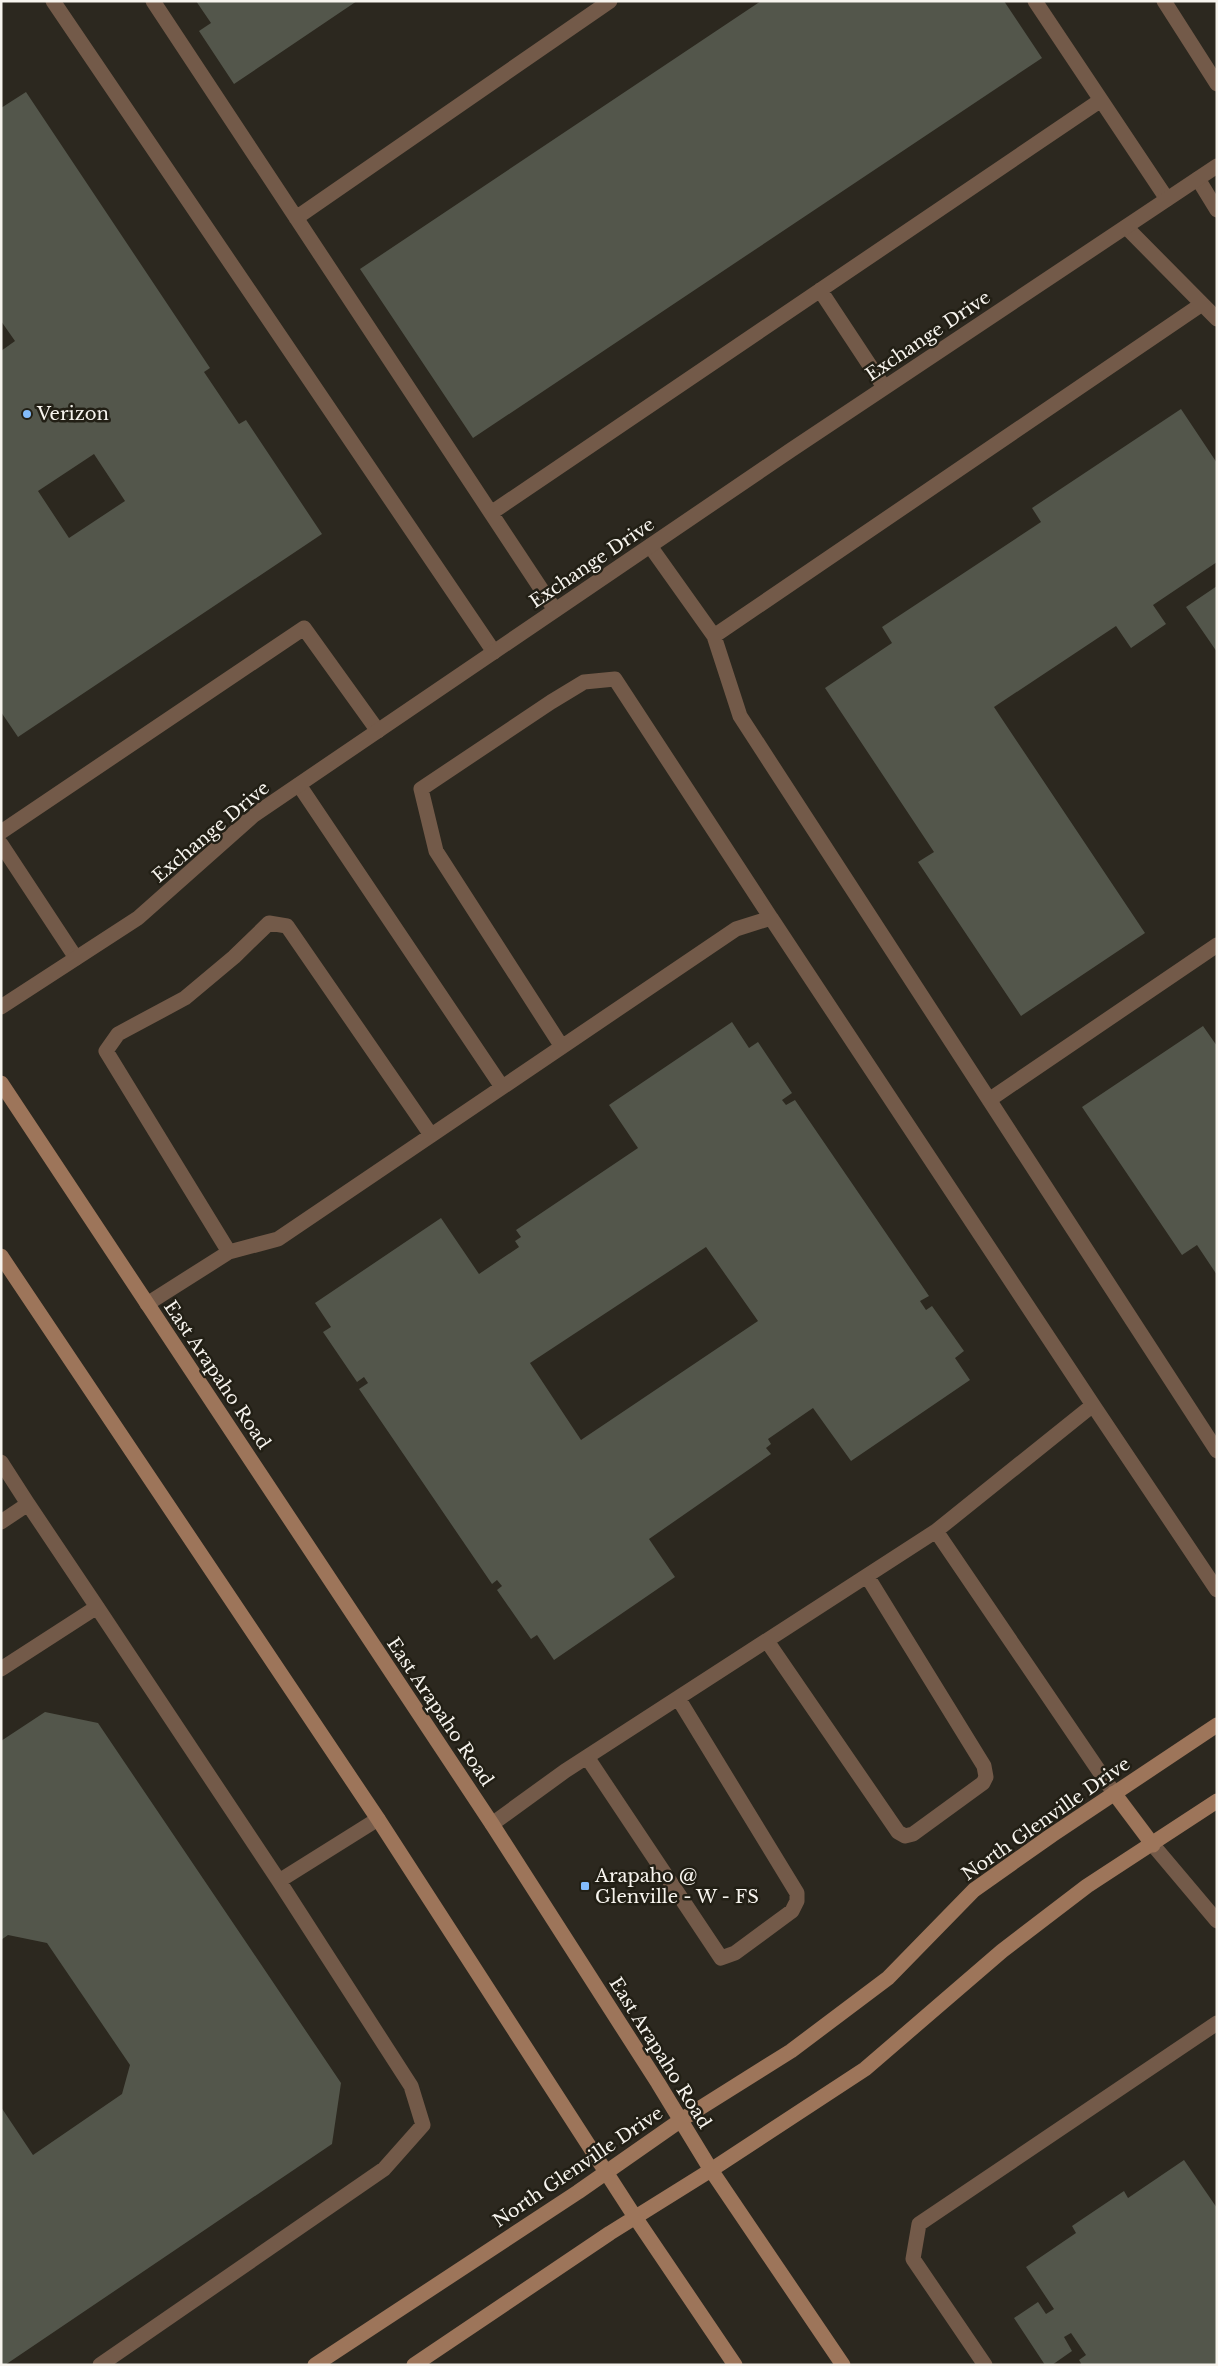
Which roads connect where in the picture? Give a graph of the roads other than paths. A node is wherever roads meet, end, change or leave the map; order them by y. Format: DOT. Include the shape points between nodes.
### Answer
graph roads {
  1 [pos="53,1"];
  2 [pos="153,1"];
  3 [pos="610,1"];
  4 [pos="1035,1"];
  5 [pos="1164,1"];
  6 [pos="1217,84"];
  7 [pos="1101,100"];
  8 [pos="1217,166"];
  9 [pos="1198,179"];
  10 [pos="1167,199"];
  11 [pos="1217,210"];
  12 [pos="296,218"];
  13 [pos="1126,227"];
  14 [pos="820,290"];
  15 [pos="1202,304"];
  16 [pos="1217,319"];
  17 [pos="884,388"];
  18 [pos="491,513"];
  19 [pos="650,546"];
  20 [pos="555,610"];
  21 [pos="714,636"];
  22 [pos="494,652"];
  23 [pos="378,731"];
  24 [pos="299,785"];
  25 [pos="1,832"];
  26 [pos="1,844"];
  27 [pos="771,918"];
  28 [pos="1217,945"];
  29 [pos="76,958"];
  30 [pos="1,1007"];
  31 [pos="562,1047"];
  32 [pos="1,1083"];
  33 [pos="502,1087"];
  34 [pos="989,1100"];
  35 [pos="431,1135"];
  36 [pos="229,1252"];
  37 [pos="1,1256"];
  38 [pos="148,1304"];
  39 [pos="1093,1405"];
  40 [pos="1217,1451"];
  41 [pos="1,1462"];
  42 [pos="28,1504"];
  43 [pos="1,1522"];
  44 [pos="936,1532"];
  45 [pos="867,1576"];
  46 [pos="1217,1590"];
  47 [pos="97,1607"];
  48 [pos="767,1641"];
  49 [pos="1,1670"];
  50 [pos="678,1698"];
  51 [pos="1217,1725"];
  52 [pos="586,1757"];
  53 [pos="1114,1793"];
  54 [pos="1217,1801"];
  55 [pos="378,1819"];
  56 [pos="492,1824"];
  57 [pos="1153,1844"];
  58 [pos="279,1881"];
  59 [pos="1217,1921"];
  60 [pos="1217,2023"];
  61 [pos="681,2120"];
  62 [pos="711,2170"];
  63 [pos="608,2172"];
  64 [pos="635,2216"];
  65 [pos="100,2365"];
  66 [pos="315,2365"];
  67 [pos="414,2365"];
  68 [pos="735,2365"];
  69 [pos="843,2365"];
  70 [pos="985,2365"];
  1 -- 22 [label="street"];
  2 -- 12 [label="street"];
  3 -- 12 [label="street"];
  4 -- 7 [label="street"];
  5 -- 6 [label="street"];
  7 -- 10 [label="street"];
  7 -- 14 [label="street"];
  8 -- 9 [label="street, Exchange Drive"];
  9 -- 10 [label="street, Exchange Drive"];
  9 -- 11 [label="street"];
  10 -- 13 [label="street, Exchange Drive"];
  12 -- 18 [label="street"];
  13 -- 15 [label="street"];
  13 -- 17 [label="street, Exchange Drive"];
  14 -- 17 [label="street"];
  14 -- 18 [label="street"];
  15 -- 16 [label="street"];
  15 -- 21 [label="street"];
  17 -- 19 [label="street, Exchange Drive"];
  18 -- 20 [label="street"];
  19 -- 20 [label="street, Exchange Drive"];
  19 -- 21 [label="street"];
  20 -- 22 [label="street, Exchange Drive"];
  21 -- 34 [label="street" via="740,716"];
  22 -- 23 [label="street, Exchange Drive"];
  23 -- 24 [label="street, Exchange Drive"];
  23 -- 25 [label="street" via="304,628"];
  24 -- 29 [label="street, Exchange Drive" via="254,815 138,918"];
  24 -- 33 [label="street"];
  26 -- 29 [label="street"];
  27 -- 31 [label="street" via="736,929"];
  27 -- 31 [label="street" via="615,679 584,682 551,702 421,789 436,850"];
  27 -- 39 [label="street"];
  28 -- 34 [label="street"];
  29 -- 30 [label="street, Exchange Drive"];
  31 -- 33 [label="street"];
  32 -- 38 [label="main road, East Arapaho Road"];
  33 -- 35 [label="street"];
  34 -- 40 [label="street"];
  35 -- 36 [label="street" via="278,1239"];
  35 -- 36 [label="street" via="287,926 269,923 185,998 118,1034 106,1051"];
  36 -- 38 [label="street"];
  37 -- 55 [label="main road"];
  38 -- 56 [label="main road, East Arapaho Road"];
  39 -- 44 [label="street"];
  39 -- 46 [label="street"];
  41 -- 42 [label="street"];
  42 -- 43 [label="street"];
  42 -- 47 [label="street"];
  44 -- 45 [label="street"];
  44 -- 53 [label="street"];
  45 -- 48 [label="street"];
  45 -- 48 [label="street" via="984,1766 986,1777 983,1783 913,1834 905,1836 898,1832"];
  47 -- 49 [label="street"];
  47 -- 58 [label="street"];
  48 -- 50 [label="street"];
  50 -- 52 [label="street"];
  50 -- 52 [label="street" via="797,1893 792,1911 735,1953 721,1958"];
  51 -- 53 [label="main road, North Glenville Drive"];
  52 -- 56 [label="street"];
  53 -- 57 [label="main road"];
  53 -- 61 [label="main road, North Glenville Drive" via="974,1890 888,1978 791,2051"];
  54 -- 57 [label="main road"];
  55 -- 58 [label="street"];
  55 -- 63 [label="main road"];
  56 -- 61 [label="main road, East Arapaho Road"];
  57 -- 59 [label="street"];
  57 -- 62 [label="main road" via="1087,1886 1002,1951 865,2069"];
  58 -- 65 [label="street" via="411,2086 423,2126 384,2169"];
  60 -- 70 [label="street" via="919,2224 913,2259"];
  61 -- 62 [label="main road, East Arapaho Road"];
  61 -- 63 [label="main road, North Glenville Drive"];
  62 -- 64 [label="main road"];
  62 -- 69 [label="main road, East Arapaho Road"];
  63 -- 64 [label="main road"];
  63 -- 66 [label="main road, North Glenville Drive"];
  64 -- 67 [label="main road"];
  64 -- 68 [label="main road"];
}
